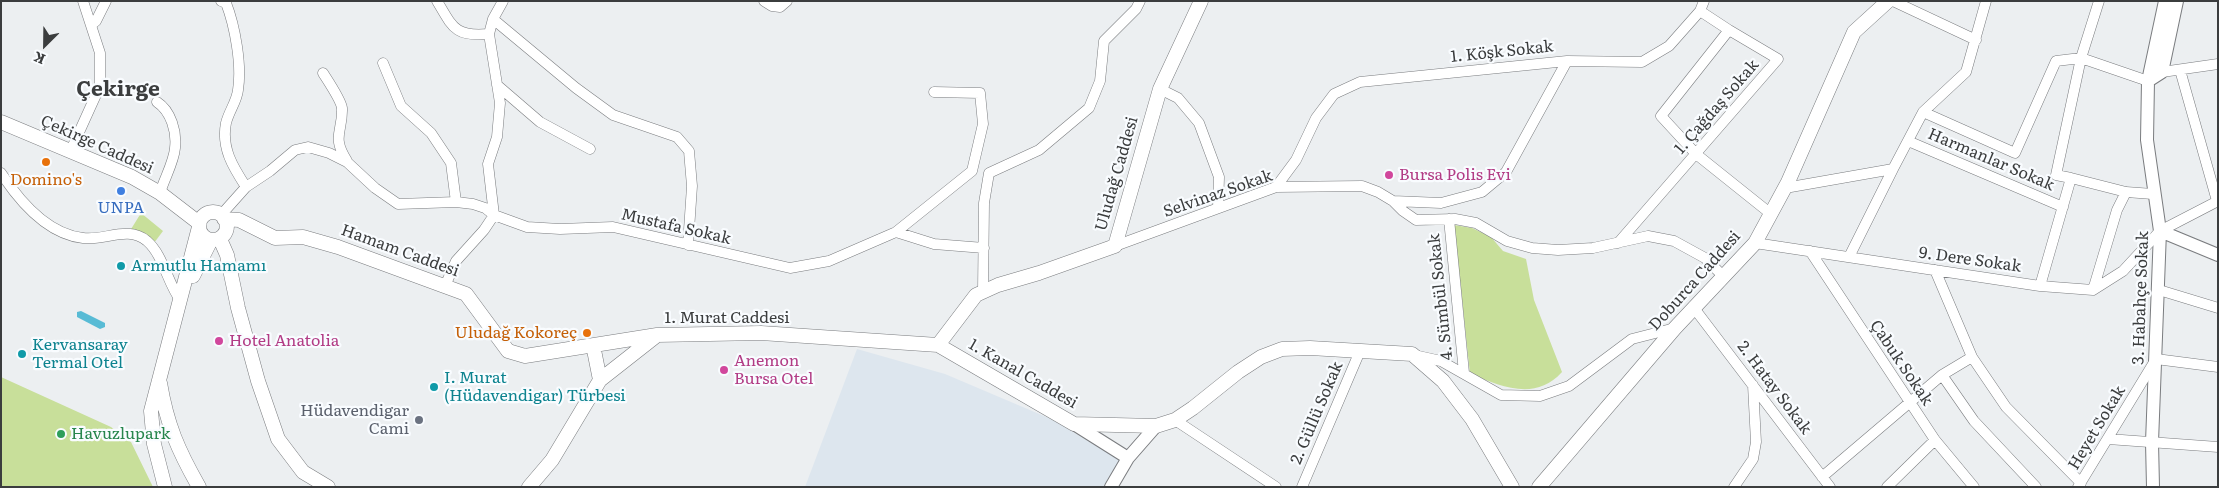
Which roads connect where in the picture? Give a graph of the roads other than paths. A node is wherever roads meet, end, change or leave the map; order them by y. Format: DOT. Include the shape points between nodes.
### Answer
graph roads {
  1 [pos="83,1"];
  2 [pos="106,1"];
  3 [pos="437,1"];
  4 [pos="503,1"];
  5 [pos="764,1"];
  6 [pos="787,1"];
  7 [pos="1140,1"];
  8 [pos="1201,1"];
  9 [pos="1888,1"];
  10 [pos="1893,1"];
  11 [pos="1986,1"];
  12 [pos="2099,1"];
  13 [pos="2165,1"];
  14 [pos="2177,1"];
  15 [pos="225,2"];
  16 [pos="1702,6"];
  17 [pos="495,10"];
  18 [pos="91,25"];
  19 [pos="1729,30"];
  20 [pos="489,34"];
  21 [pos="1976,40"];
  22 [pos="2081,58"];
  23 [pos="1567,61"];
  24 [pos="383,63"];
  25 [pos="2218,64"];
  26 [pos="2180,70"];
  27 [pos="2162,72"];
  28 [pos="324,74"];
  29 [pos="2148,81"];
  30 [pos="496,85"];
  31 [pos="1160,89"];
  32 [pos="934,92"];
  33 [pos="158,102"];
  34 [pos="1924,112"];
  35 [pos="1,122"];
  36 [pos="1908,141"];
  37 [pos="590,149"];
  38 [pos="71,150"];
  39 [pos="1696,154"];
  40 [pos="347,162"];
  41 [pos="1893,170"];
  42 [pos="972,171"];
  43 [pos="989,173"];
  44 [pos="1,174"];
  45 [pos="2071,178"];
  46 [pos="246,186"];
  47 [pos="1276,187"];
  48 [pos="1785,188"];
  49 [pos="2126,192"];
  50 [pos="160,193"];
  51 [pos="2153,194"];
  52 [pos="1393,201"];
  53 [pos="2217,201"];
  54 [pos="456,202"];
  55 [pos="174,205"];
  56 [pos="2063,207"];
  57 [pos="1218,208"];
  58 [pos="494,214"];
  59 [pos="1771,214"];
  60 [pos="219,215"];
  61 [pos="1449,219"];
  62 [pos="199,225"];
  63 [pos="2160,231"];
  64 [pos="896,232"];
  65 [pos="215,239"];
  66 [pos="1618,243"];
  67 [pos="1755,243"];
  68 [pos="688,245"];
  69 [pos="1115,246"];
  70 [pos="984,248"];
  71 [pos="1810,251"];
  72 [pos="2218,255"];
  73 [pos="1849,257"];
  74 [pos="1935,270"];
  75 [pos="1723,276"];
  76 [pos="444,286"];
  77 [pos="2040,286"];
  78 [pos="2093,290"];
  79 [pos="2158,290"];
  80 [pos="984,292"];
  81 [pos="181,301"];
  82 [pos="1694,308"];
  83 [pos="2218,308"];
  84 [pos="1675,328"];
  85 [pos="657,335"];
  86 [pos="593,345"];
  87 [pos="938,345"];
  88 [pos="1360,350"];
  89 [pos="1412,354"];
  90 [pos="1972,357"];
  91 [pos="2156,359"];
  92 [pos="2218,367"];
  93 [pos="1464,373"];
  94 [pos="1942,375"];
  95 [pos="159,378"];
  96 [pos="600,380"];
  97 [pos="1753,385"];
  98 [pos="1909,402"];
  99 [pos="1174,420"];
  100 [pos="1074,424"];
  101 [pos="1156,426"];
  102 [pos="2108,439"];
  103 [pos="1935,440"];
  104 [pos="2152,442"];
  105 [pos="2218,447"];
  106 [pos="1128,458"];
  107 [pos="1822,477"];
  108 [pos="2080,485"];
  109 [pos="165,487"];
  110 [pos="199,487"];
  111 [pos="328,487"];
  112 [pos="529,487"];
  113 [pos="1111,487"];
  114 [pos="1276,487"];
  115 [pos="1302,487"];
  116 [pos="1512,487"];
  117 [pos="1539,487"];
  118 [pos="1734,487"];
  119 [pos="1830,487"];
  120 [pos="1887,487"];
  121 [pos="1974,487"];
  122 [pos="2036,487"];
  123 [pos="2153,487"];
  1 -- 18 [label="street"];
  2 -- 18 [label="street"];
  3 -- 20 [label="street" via="458,31 471,36"];
  4 -- 17 [label="street"];
  5 -- 6 [label="street" via="780,7"];
  7 -- 43 [label="street" via="1104,41 1100,81 1089,108 1039,150"];
  8 -- 31 [label="main road, Uludağ Caddesi"];
  9 -- 48 [label="main road, Doburca Caddesi" via="1854,32"];
  10 -- 21 [label="street"];
  11 -- 21 [label="street"];
  12 -- 22 [label="street"];
  13 -- 29 [label="street, 3. Habahçe Sokak"];
  14 -- 27 [label="street"];
  15 -- 46 [label="street" via="232,19 238,66 238,91 226,123 226,140 230,163"];
  16 -- 19 [label="street, 1. Çağdaş Sokak"];
  16 -- 23 [label="street" via="1669,46 1642,62"];
  17 -- 20 [label="street"];
  17 -- 68 [label="street" via="516,40 613,115 677,137 689,151 692,186"];
  18 -- 38 [label="street" via="100,53 100,86"];
  19 -- 39 [label="street" via="1662,116"];
  19 -- 39 [label="street, 1. Çağdaş Sokak" via="1778,59"];
  20 -- 30 [label="street"];
  21 -- 34 [label="street" via="1966,72"];
  22 -- 29 [label="street"];
  22 -- 34 [label="street" via="2056,61 2015,153"];
  22 -- 45 [label="street" via="2056,175"];
  23 -- 47 [label="street, 1. Köşk Sokak" via="1360,82 1334,94 1316,118 1296,160"];
  23 -- 52 [label="street, 1. Köşk Sokak" via="1506,172 1482,192 1441,203"];
  24 -- 54 [label="street" via="401,106 431,133 451,163"];
  25 -- 26 [label="street"];
  26 -- 27 [label="street"];
  26 -- 53 [label="street"];
  27 -- 29 [label="street"];
  28 -- 40 [label="street" via="342,107 338,137"];
  29 -- 51 [label="street, 3. Habahçe Sokak" via="2147,140"];
  30 -- 37 [label="street" via="540,122"];
  30 -- 58 [label="street" via="500,102 497,137 488,164"];
  31 -- 57 [label="street" via="1178,98 1199,123 1219,177"];
  31 -- 69 [label="main road, Uludağ Caddesi"];
  32 -- 42 [label="street" via="980,93 983,124"];
  33 -- 50 [label="street" via="166,108 173,125 175,148"];
  34 -- 36 [label="street"];
  35 -- 38 [label="main road, Çekirge Caddesi"];
  36 -- 41 [label="street"];
  36 -- 56 [label="street, Harmanlar Sokak"];
  38 -- 50 [label="main road, Çekirge Caddesi"];
  39 -- 59 [label="street"];
  39 -- 66 [label="street, 1. Çağdaş Sokak"];
  40 -- 46 [label="street, Mustafa Sokak" via="308,147 295,150"];
  40 -- 54 [label="street, Mustafa Sokak" via="398,204"];
  41 -- 48 [label="street"];
  41 -- 73 [label="street"];
  42 -- 43 [label="street"];
  42 -- 64 [label="street, Mustafa Sokak"];
  43 -- 70 [label="street" via="984,203"];
  44 -- 81 [label="street" via="40,220 58,230 83,238 135,234 146,241 156,252 172,290"];
  45 -- 49 [label="street"];
  45 -- 56 [label="street"];
  46 -- 60 [label="street, Mustafa Sokak"];
  47 -- 52 [label="street, Selvinaz Sokak" via="1362,186"];
  47 -- 57 [label="street, Selvinaz Sokak"];
  48 -- 59 [label="main road, Doburca Caddesi"];
  49 -- 51 [label="street"];
  49 -- 78 [label="street" via="2117,210"];
  50 -- 55 [label="main road, Çekirge Caddesi"];
  51 -- 63 [label="street, 3. Habahçe Sokak"];
  52 -- 61 [label="street, Selvinaz Sokak" via="1416,220"];
  53 -- 63 [label="street"];
  54 -- 58 [label="street, Mustafa Sokak" via="473,204"];
  55 -- 60 [label="main road, Çekirge Caddesi"];
  55 -- 62 [label="main road, Çekirge Caddesi"];
  56 -- 77 [label="street"];
  57 -- 69 [label="street, Selvinaz Sokak"];
  58 -- 68 [label="street, Mustafa Sokak" via="526,227 613,227"];
  58 -- 76 [label="street" via="456,261"];
  59 -- 67 [label="main road, Doburca Caddesi"];
  60 -- 62 [label="main road" via="204,216"];
  60 -- 65 [label="main road" via="226,232"];
  60 -- 76 [label="main road, Hamam Caddesi" via="240,220 275,238 304,237 338,247"];
  61 -- 66 [label="street, Selvinaz Sokak" via="1476,223 1507,241 1532,248 1567,250"];
  61 -- 93 [label="street, 4. Sümbül Sokak"];
  62 -- 65 [label="main road" via="202,236"];
  62 -- 81 [label="main road"];
  63 -- 72 [label="street"];
  63 -- 78 [label="street" via="2123,271"];
  63 -- 79 [label="street, 3. Habahçe Sokak"];
  64 -- 68 [label="street, Mustafa Sokak" via="829,261 790,268"];
  64 -- 70 [label="street" via="934,244"];
  65 -- 81 [label="main road"];
  65 -- 111 [label="main road" via="227,255 258,381 278,439 303,472"];
  66 -- 75 [label="street, Selvinaz Sokak" via="1648,236 1674,242 1705,258"];
  67 -- 71 [label="street, 9. Dere Sokak"];
  67 -- 75 [label="main road, Doburca Caddesi"];
  69 -- 80 [label="main road, Uludağ Caddesi"];
  70 -- 80 [label="street"];
  71 -- 73 [label="street, 9. Dere Sokak"];
  71 -- 98 [label="street, Çabuk Sokak"];
  73 -- 74 [label="street, 9. Dere Sokak"];
  74 -- 77 [label="street, 9. Dere Sokak"];
  74 -- 90 [label="street"];
  75 -- 82 [label="main road, Doburca Caddesi"];
  76 -- 86 [label="main road, Hamam Caddesi" via="466,294 508,351 525,356"];
  77 -- 78 [label="street, 9. Dere Sokak"];
  79 -- 83 [label="street"];
  79 -- 91 [label="street, 3. Habahçe Sokak"];
  80 -- 87 [label="main road, Uludağ Caddesi" via="976,295"];
  81 -- 95 [label="main road"];
  82 -- 84 [label="main road, Doburca Caddesi"];
  82 -- 97 [label="street, 2. Hatay Sokak"];
  84 -- 93 [label="street" via="1632,339 1569,386 1540,396 1501,395"];
  84 -- 117 [label="main road, Doburca Caddesi"];
  85 -- 86 [label="main road, Hamam Caddesi"];
  85 -- 87 [label="main road, 1. Murat Caddesi" via="761,333"];
  85 -- 96 [label="main road, 1. Murat Caddesi"];
  86 -- 96 [label="main road"];
  87 -- 100 [label="main road, 1. Kanal Caddesi"];
  88 -- 89 [label="main road, 1. Kanal Caddesi"];
  88 -- 99 [label="main road, 1. Kanal Caddesi" via="1282,349 1261,357"];
  88 -- 115 [label="street, 2. Güllü Sokak"];
  89 -- 93 [label="street" via="1441,361"];
  89 -- 116 [label="main road" via="1443,381 1472,419"];
  90 -- 94 [label="street"];
  90 -- 108 [label="street" via="2006,408"];
  91 -- 92 [label="street"];
  91 -- 102 [label="street, Heyet Sokak"];
  91 -- 104 [label="street, 3. Habahçe Sokak"];
  94 -- 98 [label="street"];
  94 -- 122 [label="street" via="1974,421"];
  95 -- 109 [label="main road" via="151,411 154,444"];
  95 -- 110 [label="main road" via="166,417 175,442"];
  96 -- 112 [label="main road, 1. Murat Caddesi" via="552,460"];
  97 -- 107 [label="street, 2. Hatay Sokak"];
  97 -- 118 [label="street" via="1756,442 1753,459"];
  98 -- 103 [label="street, Çabuk Sokak"];
  98 -- 107 [label="street"];
  99 -- 101 [label="main road, 1. Kanal Caddesi"];
  99 -- 114 [label="street"];
  100 -- 101 [label="main road, 1. Kanal Caddesi"];
  100 -- 106 [label="street"];
  101 -- 106 [label="street"];
  102 -- 104 [label="street"];
  102 -- 108 [label="street, Heyet Sokak"];
  103 -- 120 [label="street"];
  103 -- 121 [label="street, Çabuk Sokak"];
  104 -- 105 [label="street"];
  104 -- 123 [label="street, 3. Habahçe Sokak"];
  106 -- 113 [label="street"];
  107 -- 119 [label="street, 2. Hatay Sokak"];
}
